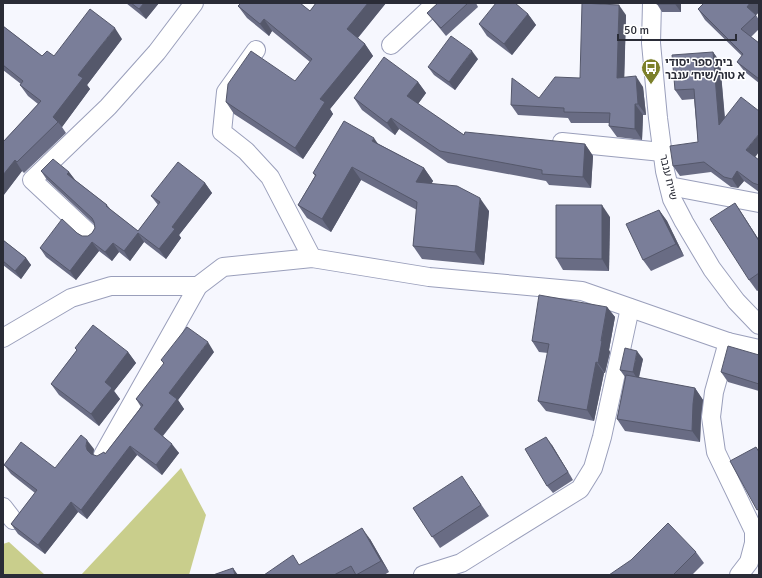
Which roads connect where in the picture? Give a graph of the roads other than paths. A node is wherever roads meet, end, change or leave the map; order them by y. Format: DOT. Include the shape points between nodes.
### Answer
graph roads {
  1 [pos="194,3"];
  2 [pos="436,3"];
  3 [pos="652,3"];
  4 [pos="391,45"];
  5 [pos="256,50"];
  6 [pos="547,141"];
  7 [pos="662,152"];
  8 [pos="669,186"];
  9 [pos="759,203"];
  10 [pos="92,235"];
  11 [pos="312,258"];
  12 [pos="198,286"];
  13 [pos="630,308"];
  14 [pos="759,325"];
  15 [pos="3,338"];
  16 [pos="728,342"];
  17 [pos="759,349"];
  18 [pos="103,455"];
  19 [pos="423,575"];
  20 [pos="739,575"];
  1 -- 10 [label="street" via="158,52 108,108 32,180"];
  2 -- 4 [label="street"];
  3 -- 7 [label="street, שייח ענבר" via="652,43"];
  5 -- 11 [label="street" via="226,92 222,132 246,151 270,177"];
  6 -- 7 [label="street"];
  7 -- 8 [label="street, שייח ענבר"];
  8 -- 9 [label="street"];
  8 -- 14 [label="street, שייח ענבר" via="672,199 712,269 736,301"];
  11 -- 12 [label="street" via="223,267"];
  11 -- 13 [label="street" via="429,277 582,291"];
  12 -- 15 [label="street" via="111,286 71,298"];
  12 -- 18 [label="street"];
  13 -- 16 [label="street"];
  13 -- 19 [label="street" via="602,437 593,468 580,488 460,563"];
  16 -- 17 [label="street"];
  16 -- 20 [label="street" via="714,392 711,417 716,452 754,531 749,562"];
}
